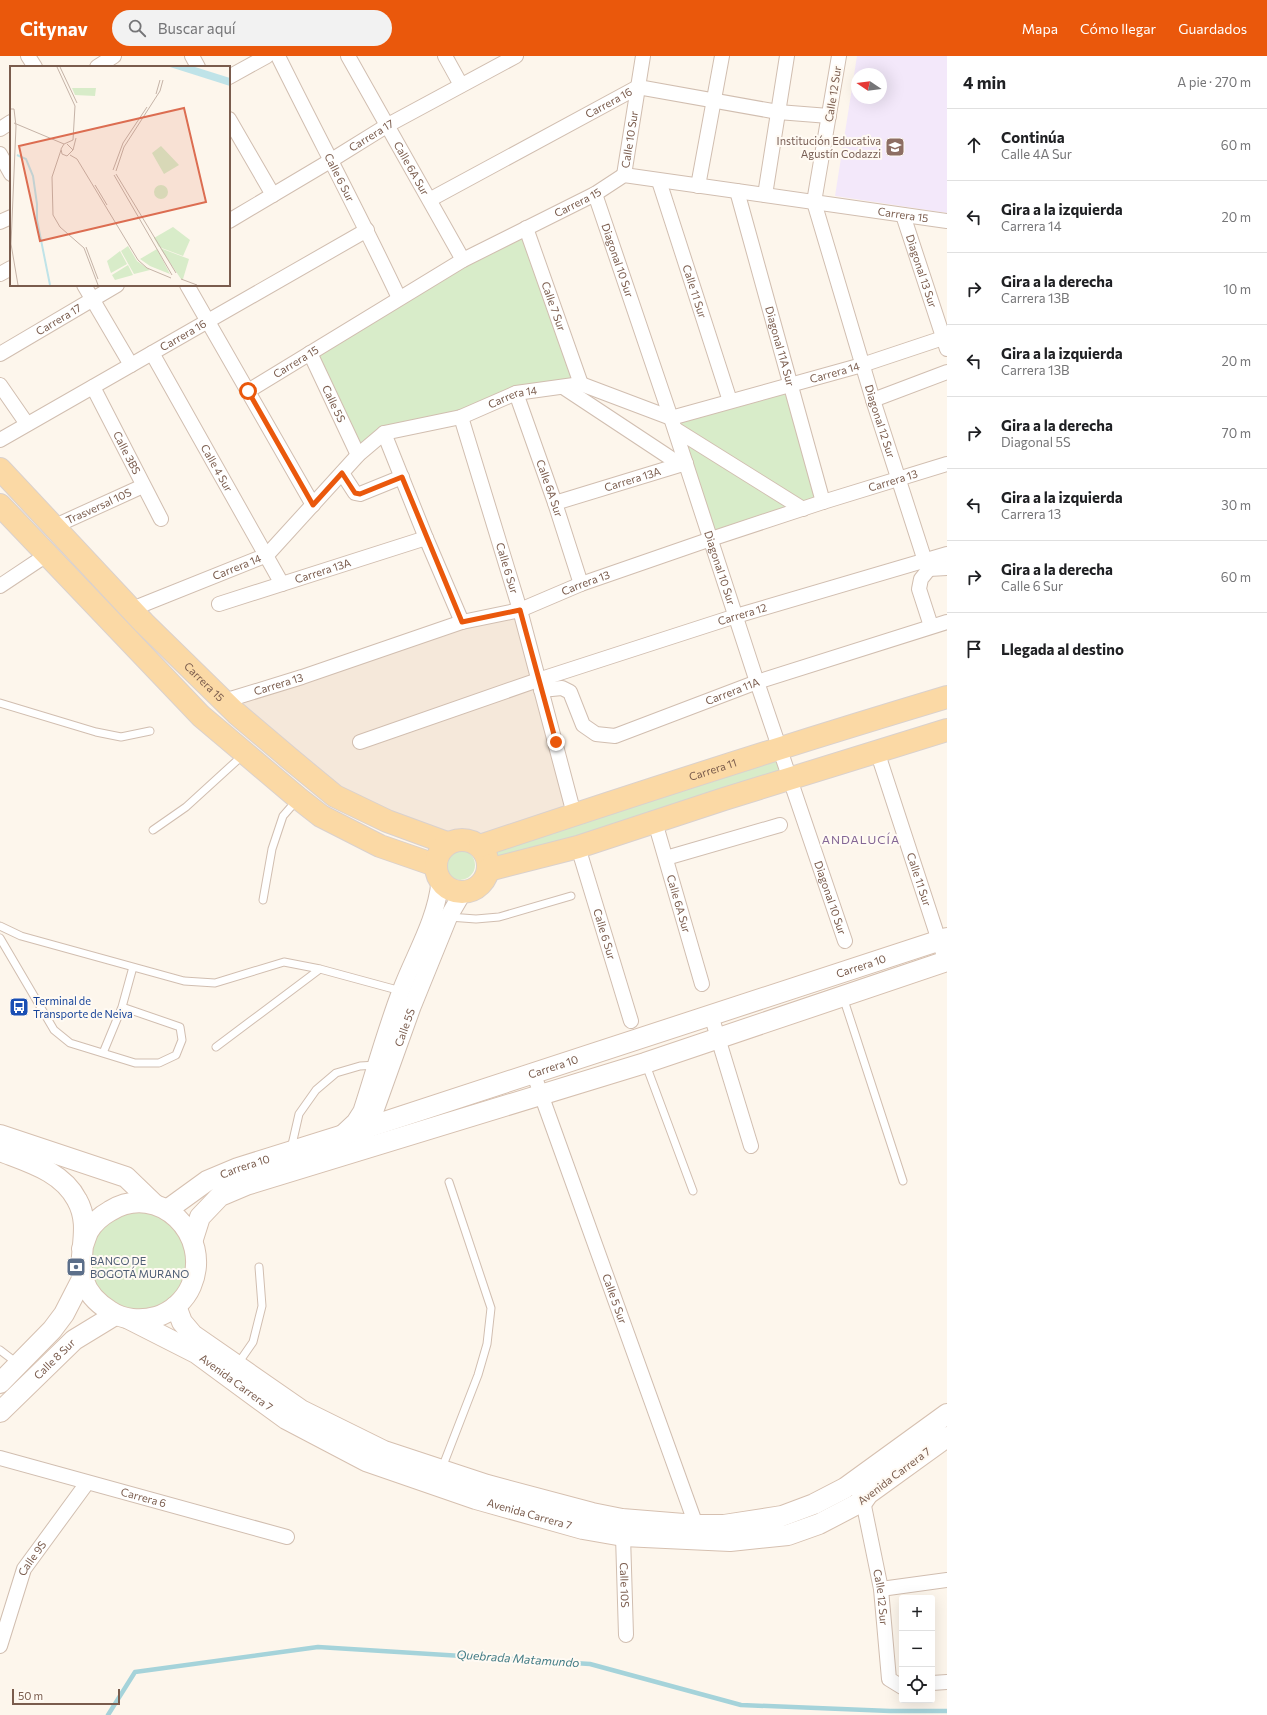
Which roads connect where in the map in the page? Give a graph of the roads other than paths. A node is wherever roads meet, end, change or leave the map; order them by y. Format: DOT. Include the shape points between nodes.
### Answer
graph roads {
  1 [pos="28,56"];
  2 [pos="192,56"];
  3 [pos="267,56"];
  4 [pos="278,56"];
  5 [pos="348,56"];
  6 [pos="445,56"];
  7 [pos="516,56"];
  8 [pos="643,56"];
  9 [pos="722,56"];
  10 [pos="787,56"];
  11 [pos="839,56"];
  12 [pos="113,59"];
  13 [pos="34,66"];
  14 [pos="99,66"];
  15 [pos="197,66"];
  16 [pos="230,76"];
  17 [pos="462,85"];
  18 [pos="638,87"];
  19 [pos="714,101"];
  20 [pos="778,112"];
  21 [pos="829,116"];
  22 [pos="230,121"];
  23 [pos="10,123"];
  24 [pos="388,125"];
  25 [pos="0,129"];
  26 [pos="0,154"];
  27 [pos="330,162"];
  28 [pos="10,172"];
  29 [pos="624,175"];
  30 [pos="658,181"];
  31 [pos="698,186"];
  32 [pos="737,191"];
  33 [pos="595,194"];
  34 [pos="273,195"];
  35 [pos="765,195"];
  36 [pos="430,199"];
  37 [pos="814,202"];
  38 [pos="903,215"];
  39 [pos="10,217"];
  40 [pos="230,220"];
  41 [pos="947,221"];
  42 [pos="0,222"];
  43 [pos="526,228"];
  44 [pos="367,230"];
  45 [pos="463,260"];
  46 [pos="10,269"];
  47 [pos="0,274"];
  48 [pos="85,286"];
  49 [pos="115,286"];
  50 [pos="187,286"];
  51 [pos="399,298"];
  52 [pos="92,300"];
  53 [pos="208,322"];
  54 [pos="945,344"];
  55 [pos="152,353"];
  56 [pos="310,353"];
  57 [pos="0,354"];
  58 [pos="131,365"];
  59 [pos="862,365"];
  60 [pos="947,372"];
  61 [pos="581,384"];
  62 [pos="0,385"];
  63 [pos="791,385"];
  64 [pos="93,387"];
  65 [pos="562,387"];
  66 [pos="248,391"];
  67 [pos="516,393"];
  68 [pos="873,400"];
  69 [pos="730,401"];
  70 [pos="461,417"];
  71 [pos="673,423"];
  72 [pos="27,424"];
  73 [pos="384,432"];
  74 [pos="0,440"];
  75 [pos="358,454"];
  76 [pos="684,464"];
  77 [pos="947,464"];
  78 [pos="0,469"];
  79 [pos="342,473"];
  80 [pos="402,477"];
  81 [pos="898,479"];
  82 [pos="143,486"];
  83 [pos="823,502"];
  84 [pos="555,503"];
  85 [pos="0,505"];
  86 [pos="313,505"];
  87 [pos="802,509"];
  88 [pos="161,519"];
  89 [pos="55,526"];
  90 [pos="426,538"];
  91 [pos="711,539"];
  92 [pos="48,554"];
  93 [pos="947,554"];
  94 [pos="267,555"];
  95 [pos="927,565"];
  96 [pos="947,568"];
  97 [pos="282,584"];
  98 [pos="581,584"];
  99 [pos="0,586"];
  100 [pos="219,604"];
  101 [pos="132,610"];
  102 [pos="520,610"];
  103 [pos="736,616"];
  104 [pos="462,622"];
  105 [pos="947,622"];
  106 [pos="931,626"];
  107 [pos="757,682"];
  108 [pos="540,685"];
  109 [pos="947,698"];
  110 [pos="224,701"];
  111 [pos="0,703"];
  112 [pos="947,730"];
  113 [pos="150,731"];
  114 [pos="360,742"];
  115 [pos="780,748"];
  116 [pos="877,751"];
  117 [pos="245,754"];
  118 [pos="791,778"];
  119 [pos="298,798"];
  120 [pos="574,814"];
  121 [pos="655,822"];
  122 [pos="780,825"];
  123 [pos="153,830"];
  124 [pos="447,843"];
  125 [pos="480,846"];
  126 [pos="578,847"];
  127 [pos="666,858"];
  128 [pos="488,870"];
  129 [pos="438,874"];
  130 [pos="463,892"];
  131 [pos="571,896"];
  132 [pos="263,900"];
  133 [pos="449,916"];
  134 [pos="0,926"];
  135 [pos="0,938"];
  136 [pos="943,939"];
  137 [pos="845,941"];
  138 [pos="946,962"];
  139 [pos="133,967"];
  140 [pos="320,969"];
  141 [pos="702,984"];
  142 [pos="409,993"];
  143 [pos="843,995"];
  144 [pos="122,1007"];
  145 [pos="711,1015"];
  146 [pos="631,1021"];
  147 [pos="718,1038"];
  148 [pos="216,1047"];
  149 [pos="103,1053"];
  150 [pos="645,1063"];
  151 [pos="377,1065"];
  152 [pos="533,1072"];
  153 [pos="542,1094"];
  154 [pos="370,1127"];
  155 [pos="0,1135"];
  156 [pos="338,1146"];
  157 [pos="751,1146"];
  158 [pos="291,1150"];
  159 [pos="0,1151"];
  160 [pos="903,1181"];
  161 [pos="449,1182"];
  162 [pos="693,1191"];
  163 [pos="161,1207"];
  164 [pos="193,1239"];
  165 [pos="82,1249"];
  166 [pos="258,1267"];
  167 [pos="83,1277"];
  168 [pos="176,1306"];
  169 [pos="122,1317"];
  170 [pos="0,1350"];
  171 [pos="18,1364"];
  172 [pos="237,1366"];
  173 [pos="0,1383"];
  174 [pos="0,1412"];
  175 [pos="947,1414"];
  176 [pos="947,1437"];
  177 [pos="0,1458"];
  178 [pos="441,1470"];
  179 [pos="87,1483"];
  180 [pos="852,1483"];
  181 [pos="863,1501"];
  182 [pos="698,1533"];
  183 [pos="287,1536"];
  184 [pos="623,1536"];
  185 [pos="947,1580"];
  186 [pos="881,1589"];
  187 [pos="626,1635"];
  188 [pos="0,1646"];
  189 [pos="947,1682"];
  190 [pos="935,1683"];
  191 [pos="899,1685"];
  1 -- 13 [label="street"];
  2 -- 15 [label="street"];
  3 -- 16 [label="street"];
  4 -- 27 [label="street, Calle 6 Sur"];
  5 -- 24 [label="street, Calle 6A Sur"];
  6 -- 17 [label="street"];
  7 -- 17 [label="street, Carrera 17"];
  8 -- 18 [label="street, Calle 10 Sur"];
  9 -- 19 [label="street"];
  10 -- 20 [label="street"];
  11 -- 21 [label="street, Calle 12 Sur"];
  12 -- 14 [label="street"];
  17 -- 24 [label="street, Carrera 17"];
  18 -- 19 [label="street, Carrera 16"];
  18 -- 29 [label="street, Calle 10 Sur"];
  18 -- 36 [label="street, Carrera 16"];
  19 -- 20 [label="street, Carrera 16"];
  19 -- 31 [label="street"];
  20 -- 21 [label="street, Carrera 16"];
  20 -- 35 [label="street"];
  21 -- 37 [label="street, Calle 12 Sur"];
  22 -- 34 [label="street"];
  23 -- 25 [label="street"];
  24 -- 27 [label="street, Carrera 17"];
  24 -- 36 [label="street, Calle 6A Sur"];
  26 -- 28 [label="street"];
  27 -- 34 [label="street, Carrera 17"];
  27 -- 44 [label="street, Calle 6 Sur"];
  29 -- 30 [label="street, Carrera 15"];
  29 -- 33 [label="street, Carrera 15"];
  30 -- 31 [label="street, Carrera 15"];
  30 -- 69 [label="street, Calle 11 Sur"];
  31 -- 32 [label="street, Carrera 15"];
  32 -- 35 [label="street, Carrera 15"];
  32 -- 63 [label="street, Diagonal 11A Sur"];
  33 -- 43 [label="street, Carrera 15"];
  33 -- 71 [label="street, Diagonal 10 Sur"];
  34 -- 40 [label="street, Carrera 17"];
  35 -- 37 [label="street, Carrera 15"];
  36 -- 45 [label="street, Calle 6A Sur"];
  37 -- 38 [label="street, Carrera 15"];
  37 -- 59 [label="street, Diagonal 12 Sur"];
  38 -- 41 [label="street, Carrera 15"];
  38 -- 54 [label="street, Diagonal 13 Sur"];
  39 -- 42 [label="street"];
  43 -- 45 [label="street, Carrera 15"];
  43 -- 61 [label="street, Calle 7 Sur"];
  44 -- 51 [label="street, Calle 6 Sur"];
  44 -- 53 [label="street, Carrera 16"];
  45 -- 51 [label="street, Carrera 15"];
  46 -- 47 [label="street"];
  48 -- 52 [label="street"];
  49 -- 52 [label="street, Carrera 17"];
  50 -- 53 [label="street"];
  51 -- 56 [label="street, Carrera 15"];
  52 -- 57 [label="street, Carrera 17"];
  52 -- 58 [label="street"];
  53 -- 55 [label="street, Carrera 16"];
  53 -- 66 [label="street"];
  54 -- 59 [label="street, Carrera 14"];
  55 -- 58 [label="street, Carrera 16"];
  55 -- 94 [label="street, Calle 4 Sur"];
  56 -- 66 [label="street, Carrera 15"];
  56 -- 75 [label="street, Calle 5S"];
  58 -- 64 [label="street, Carrera 16"];
  59 -- 63 [label="street, Carrera 14"];
  59 -- 68 [label="street, Diagonal 12 Sur"];
  60 -- 68 [label="street"];
  61 -- 65 [label="street, Carrera 14"];
  61 -- 71 [label="street, Carrera 14"];
  62 -- 72 [label="street"];
  63 -- 69 [label="street, Carrera 14"];
  63 -- 83 [label="street, Diagonal 11A Sur"];
  64 -- 72 [label="street, Carrera 16"];
  64 -- 82 [label="street, Calle 3BS"];
  65 -- 67 [label="street, Carrera 14"];
  65 -- 76 [label="street"];
  66 -- 86 [label="street"];
  67 -- 70 [label="street, Carrera 14"];
  67 -- 84 [label="street, Calle 6A Sur"];
  68 -- 81 [label="street, Diagonal 12 Sur"];
  69 -- 71 [label="street, Carrera 14"];
  70 -- 73 [label="street, Carrera 14"];
  70 -- 102 [label="street, Calle 6 Sur"];
  71 -- 76 [label="street, Diagonal 10 Sur"];
  71 -- 87 [label="street"];
  72 -- 74 [label="street, Carrera 16"];
  73 -- 75 [label="street, Carrera 14"];
  73 -- 80 [label="street"];
  75 -- 79 [label="street, Carrera 14"];
  76 -- 84 [label="street, Carrera 13A"];
  76 -- 91 [label="street, Diagonal 10 Sur"];
  77 -- 81 [label="street, Carrera 13"];
  78 -- 89 [label="main road, Carrera 15"];
  79 -- 80 [label="street" via="355,493 360,494"];
  79 -- 86 [label="street, Carrera 14"];
  80 -- 90 [label="street"];
  81 -- 83 [label="street, Carrera 13"];
  81 -- 95 [label="street, Diagonal 12 Sur"];
  82 -- 88 [label="street, Calle 3BS"];
  82 -- 89 [label="street, Trasversal 10S"];
  83 -- 87 [label="street, Carrera 13"];
  84 -- 98 [label="street, Calle 6A Sur"];
  85 -- 92 [label="main road"];
  86 -- 94 [label="street, Carrera 14"];
  87 -- 91 [label="street, Carrera 13"];
  89 -- 101 [label="main road, Carrera 15"];
  90 -- 97 [label="street, Carrera 13A"];
  90 -- 104 [label="street"];
  91 -- 98 [label="street, Carrera 13"];
  91 -- 103 [label="street, Diagonal 10 Sur"];
  92 -- 99 [label="street"];
  92 -- 117 [label="main road" via="201,716"];
  93 -- 95 [label="street, Carrera 12"];
  94 -- 97 [label="street, Calle 4 Sur"];
  94 -- 101 [label="street, Carrera 14"];
  95 -- 96 [label="street"];
  95 -- 103 [label="street, Carrera 12"];
  95 -- 106 [label="street" via="919,590"];
  97 -- 100 [label="street, Carrera 13A"];
  98 -- 102 [label="street, Carrera 13"];
  101 -- 110 [label="main road, Carrera 15"];
  102 -- 104 [label="street, Carrera 13"];
  102 -- 108 [label="street, Calle 6 Sur"];
  103 -- 107 [label="street, Diagonal 10 Sur"];
  103 -- 108 [label="street, Carrera 12"];
  104 -- 110 [label="street, Carrera 13"];
  105 -- 106 [label="street, Carrera 11A"];
  106 -- 107 [label="street, Carrera 11A"];
  107 -- 108 [label="street, Carrera 11A" via="615,736 596,734 583,725 570,692 562,688"];
  107 -- 115 [label="street, Diagonal 10 Sur"];
  108 -- 114 [label="street"];
  108 -- 120 [label="street, Calle 6 Sur"];
  109 -- 115 [label="main road, Carrera 11"];
  110 -- 124 [label="main road, Carrera 15" via="335,796 388,822"];
  111 -- 113 [label="lane" via="115,736"];
  112 -- 116 [label="main road"];
  115 -- 118 [label="street, Diagonal 10 Sur"];
  115 -- 120 [label="main road, Carrera 11"];
  116 -- 118 [label="main road"];
  116 -- 136 [label="street, Calle 11 Sur"];
  117 -- 119 [label="main road"];
  117 -- 123 [label="lane" via="186,807"];
  118 -- 121 [label="main road"];
  118 -- 137 [label="street, Diagonal 10 Sur"];
  119 -- 129 [label="main road" via="321,816"];
  119 -- 132 [label="lane" via="283,816 272,849"];
  120 -- 125 [label="main road, Carrera 11"];
  121 -- 126 [label="main road"];
  121 -- 127 [label="street, Calle 6A Sur"];
  122 -- 127 [label="street"];
  124 -- 125 [label="main road" via="464,839"];
  124 -- 129 [label="main road" via="439,853"];
  125 -- 128 [label="main road" via="485,853"];
  126 -- 128 [label="main road"];
  126 -- 146 [label="street, Calle 6 Sur"];
  127 -- 141 [label="street, Calle 6A Sur"];
  128 -- 130 [label="main road" via="479,885"];
  129 -- 130 [label="main road" via="453,891"];
  129 -- 142 [label="street, Calle 5S" via="439,897"];
  130 -- 133 [label="street, Calle 5S"];
  131 -- 133 [label="lane" via="499,917 476,919"];
  133 -- 142 [label="street, Calle 5S"];
  134 -- 139 [label="lane" via="21,936"];
  135 -- 149 [label="lane" via="54,1030 70,1043"];
  136 -- 138 [label="street, Calle 11 Sur"];
  136 -- 145 [label="main road, Carrera 10"];
  138 -- 143 [label="main road, Carrera 10"];
  139 -- 140 [label="lane" via="184,981 215,983 284,962"];
  139 -- 144 [label="lane"];
  140 -- 142 [label="lane"];
  140 -- 148 [label="lane"];
  142 -- 151 [label="street, Calle 5S"];
  142 -- 154 [label="street, Calle 5S"];
  143 -- 147 [label="main road, Carrera 10"];
  143 -- 160 [label="lane"];
  144 -- 149 [label="lane"];
  144 -- 149 [label="lane" via="180,1027 182,1040 176,1055 159,1063 135,1062"];
  145 -- 147 [label="street"];
  145 -- 152 [label="main road, Carrera 10"];
  147 -- 150 [label="main road, Carrera 10"];
  147 -- 157 [label="street"];
  150 -- 153 [label="main road, Carrera 10"];
  150 -- 162 [label="lane"];
  151 -- 156 [label="street, Calle 5S" via="362,1111"];
  151 -- 158 [label="lane" via="360,1066 336,1073 316,1090 299,1114"];
  152 -- 153 [label="street, Calle 5 Sur"];
  152 -- 154 [label="main road, Carrera 10"];
  153 -- 156 [label="main road, Carrera 10"];
  153 -- 182 [label="street, Calle 5 Sur"];
  154 -- 156 [label="main road, Carrera 10"];
  155 -- 163 [label="main road" via="126,1178"];
  156 -- 158 [label="main road, Carrera 10"];
  156 -- 164 [label="main road, Carrera 10" via="220,1196 200,1217"];
  158 -- 163 [label="main road, Carrera 10" via="207,1181"];
  159 -- 165 [label="main road" via="58,1177 73,1194 84,1222"];
  161 -- 178 [label="lane" via="491,1308 487,1344 478,1375"];
  163 -- 164 [label="main road" via="186,1226"];
  163 -- 165 [label="main road" via="135,1202 117,1207 101,1217 89,1231"];
  164 -- 168 [label="main road" via="197,1257 196,1276 188,1293"];
  165 -- 167 [label="main road"];
  166 -- 172 [label="lane" via="262,1306 253,1342"];
  167 -- 169 [label="main road" via="90,1293 101,1306"];
  167 -- 171 [label="main road, Calle 8 Sur" via="64,1314"];
  168 -- 169 [label="main road" via="157,1317 143,1320"];
  168 -- 172 [label="main road, Avenida Carrera 7" via="182,1322 193,1335"];
  169 -- 174 [label="main road, Calle 8 Sur" via="74,1340"];
  169 -- 184 [label="main road, Avenida Carrera 7" via="196,1353 286,1419 366,1461 476,1499 583,1529"];
  170 -- 171 [label="lane"];
  171 -- 173 [label="main road, Calle 8 Sur"];
  172 -- 178 [label="main road, Avenida Carrera 7" via="301,1410 384,1451"];
  175 -- 180 [label="main road, Avenida Carrera 7"];
  176 -- 181 [label="main road, Avenida Carrera 7" via="868,1494"];
  177 -- 179 [label="street, Carrera 6"];
  178 -- 182 [label="main road, Avenida Carrera 7" via="592,1513"];
  179 -- 183 [label="street, Carrera 6"];
  179 -- 188 [label="street, Calle 9S" via="24,1569"];
  180 -- 181 [label="street, Calle 12 Sur"];
  180 -- 182 [label="main road, Avenida Carrera 7" via="814,1504 782,1516 724,1525"];
  181 -- 182 [label="main road, Avenida Carrera 7" via="819,1524 788,1535 730,1541"];
  181 -- 186 [label="street, Calle 12 Sur"];
  182 -- 184 [label="main road, Avenida Carrera 7"];
  184 -- 187 [label="street, Calle 10S"];
  185 -- 186 [label="street"];
  186 -- 191 [label="street, Calle 12 Sur" via="889,1679"];
  189 -- 190 [label="street"];
}
